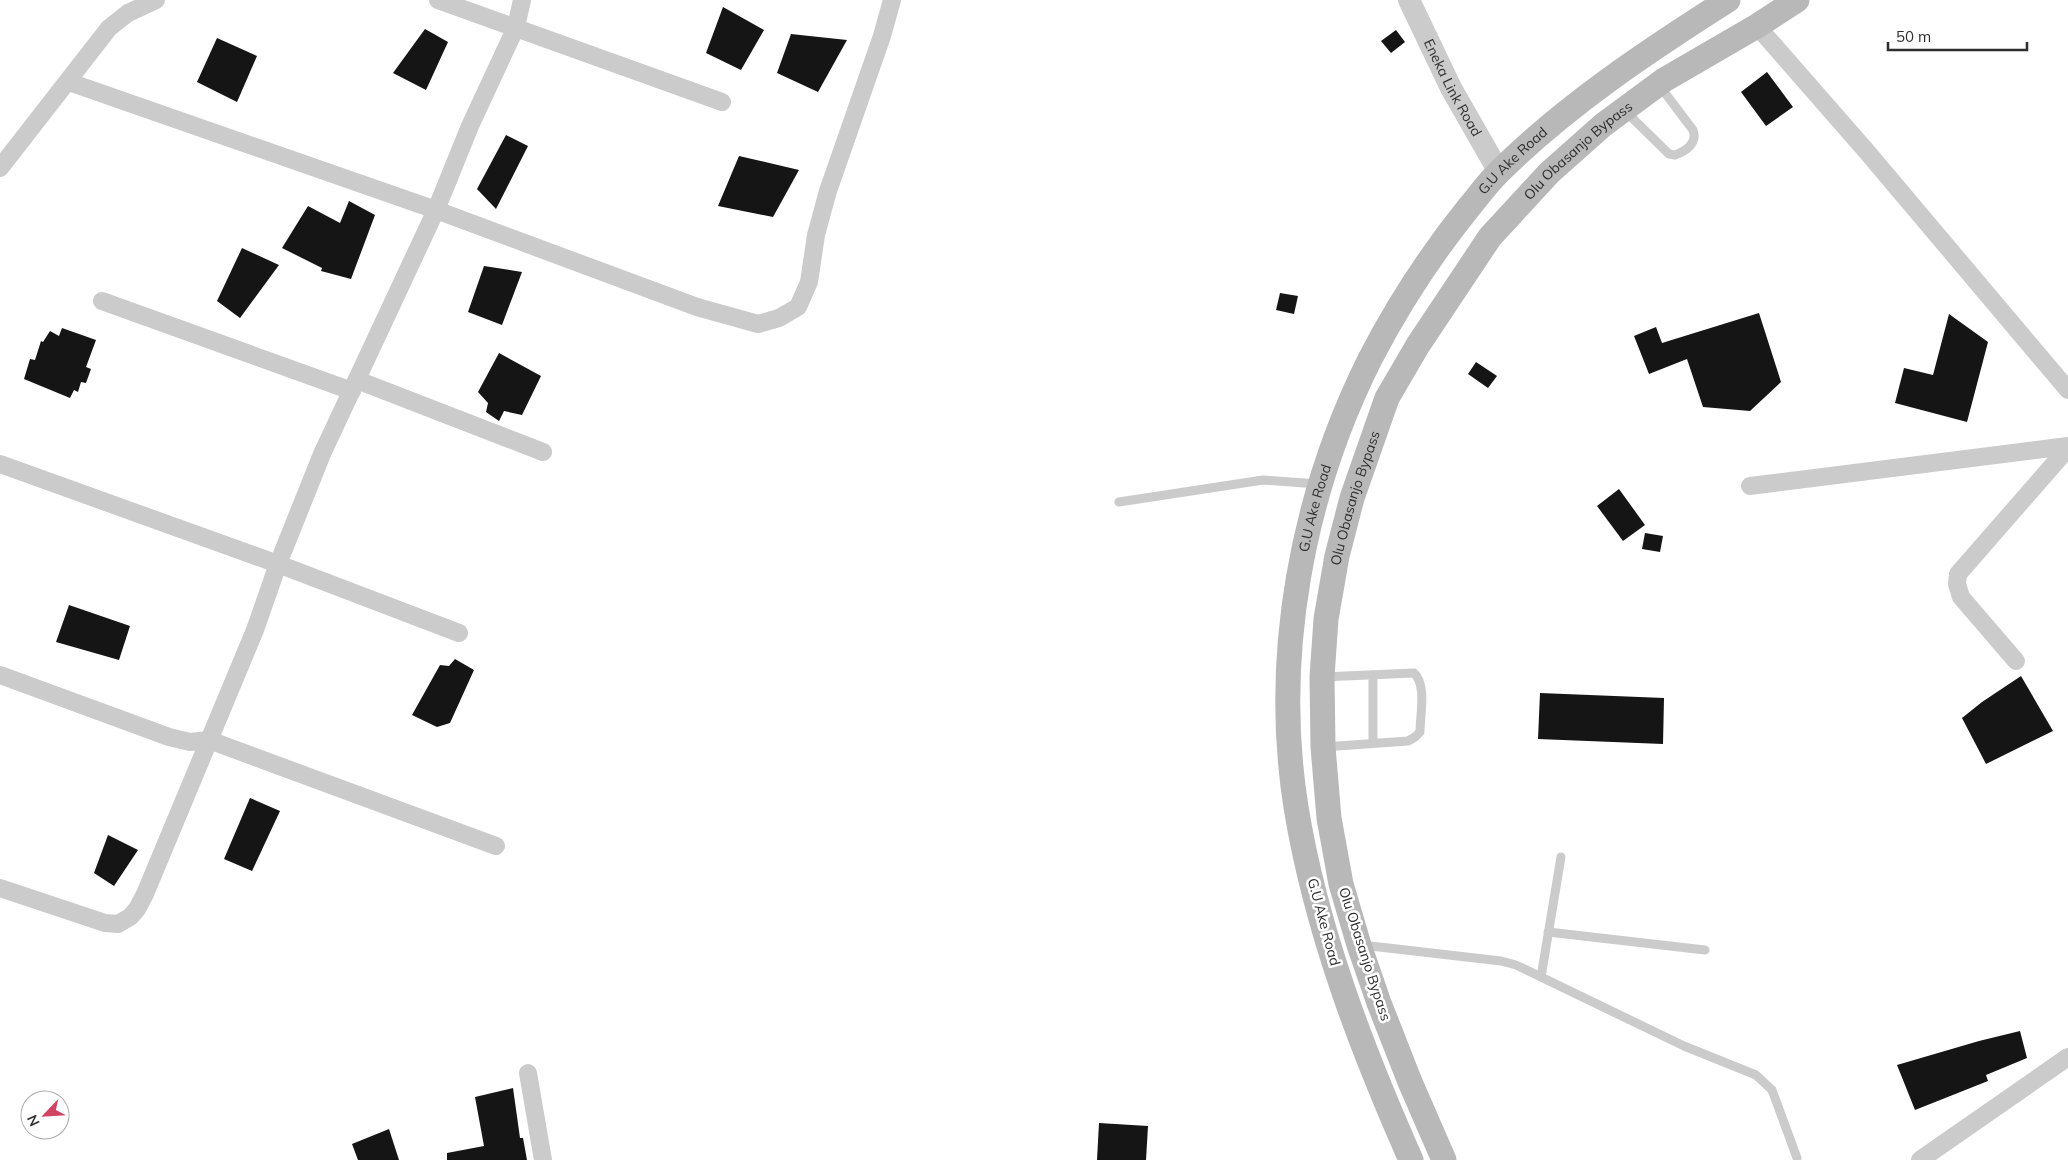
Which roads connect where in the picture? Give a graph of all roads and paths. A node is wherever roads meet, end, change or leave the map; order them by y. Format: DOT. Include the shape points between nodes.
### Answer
graph roads {
  1 [pos="438,0"];
  2 [pos="522,0"];
  3 [pos="892,0"];
  4 [pos="1409,0"];
  5 [pos="1728,0"];
  6 [pos="1797,0"];
  7 [pos="148,1"];
  8 [pos="1757,26"];
  9 [pos="516,27"];
  10 [pos="69,82"];
  11 [pos="1658,84"];
  12 [pos="722,102"];
  13 [pos="1624,110"];
  14 [pos="0,168"];
  15 [pos="1499,172"];
  16 [pos="436,210"];
  17 [pos="102,301"];
  18 [pos="354,385"];
  19 [pos="2068,390"];
  20 [pos="2068,447"];
  21 [pos="543,452"];
  22 [pos="0,464"];
  23 [pos="1321,484"];
  24 [pos="1750,486"];
  25 [pos="1119,502"];
  26 [pos="278,564"];
  27 [pos="459,633"];
  28 [pos="2016,661"];
  29 [pos="1373,674"];
  30 [pos="0,675"];
  31 [pos="1322,676"];
  32 [pos="209,740"];
  33 [pos="1373,743"];
  34 [pos="1323,747"];
  35 [pos="496,846"];
  36 [pos="1561,857"];
  37 [pos="0,888"];
  38 [pos="1548,932"];
  39 [pos="1359,945"];
  40 [pos="1705,950"];
  41 [pos="1541,977"];
  42 [pos="2068,1057"];
  43 [pos="528,1073"];
  44 [pos="1797,1158"];
  45 [pos="543,1160"];
  46 [pos="1411,1160"];
  47 [pos="1444,1160"];
  48 [pos="1920,1160"];
  1 -- 9 [label="street"];
  2 -- 9 [label="street"];
  3 -- 16 [label="street" via="828,192 816,235 809,282 798,307 779,318 758,324 697,307"];
  4 -- 15 [label="street, Eneka Link Road" via="1451,88"];
  5 -- 15 [label="main road, G.U Ake Road" via="1621,71 1560,118"];
  6 -- 8 [label="main road, Olu Obasanjo Bypass"];
  7 -- 10 [label="street" via="108,28"];
  8 -- 11 [label="main road, Olu Obasanjo Bypass"];
  8 -- 19 [label="street"];
  9 -- 12 [label="street"];
  9 -- 16 [label="street"];
  10 -- 14 [label="street"];
  10 -- 16 [label="street"];
  11 -- 13 [label="main road, Olu Obasanjo Bypass"];
  11 -- 13 [label="lane" via="1696,136 1681,153 1669,154"];
  13 -- 31 [label="main road, Olu Obasanjo Bypass" via="1548,173 1490,237 1387,398 1352,498 1337,556 1326,619"];
  15 -- 23 [label="main road, G.U Ake Road" via="1448,233 1410,288 1382,337 1354,391"];
  16 -- 18 [label="street"];
  17 -- 18 [label="street"];
  18 -- 21 [label="street"];
  18 -- 26 [label="street"];
  20 -- 24 [label="street"];
  20 -- 28 [label="street" via="1958,574 1961,597"];
  22 -- 26 [label="street"];
  23 -- 25 [label="lane" via="1263,480"];
  23 -- 46 [label="main road, G.U Ake Road" via="1300,575 1289,651 1288,720 1296,805 1330,948 1354,1024"];
  26 -- 27 [label="street"];
  26 -- 32 [label="street" via="256,630"];
  29 -- 31 [label="lane"];
  29 -- 33 [label="lane"];
  29 -- 33 [label="lane" via="1414,673 1421,685 1420,732 1408,741"];
  30 -- 32 [label="street" via="169,737 190,742"];
  31 -- 34 [label="main road, Olu Obasanjo Bypass"];
  32 -- 35 [label="street"];
  32 -- 37 [label="street" via="145,894 130,917 118,924 104,923"];
  33 -- 34 [label="lane"];
  34 -- 39 [label="main road, Olu Obasanjo Bypass" via="1329,818 1341,884"];
  36 -- 38 [label="lane"];
  38 -- 40 [label="lane"];
  38 -- 41 [label="lane"];
  39 -- 41 [label="lane" via="1501,961"];
  39 -- 47 [label="main road, Olu Obasanjo Bypass" via="1406,1073"];
  41 -- 44 [label="lane" via="1684,1046 1756,1075 1772,1090"];
  42 -- 48 [label="street"];
  43 -- 45 [label="street"];
}
